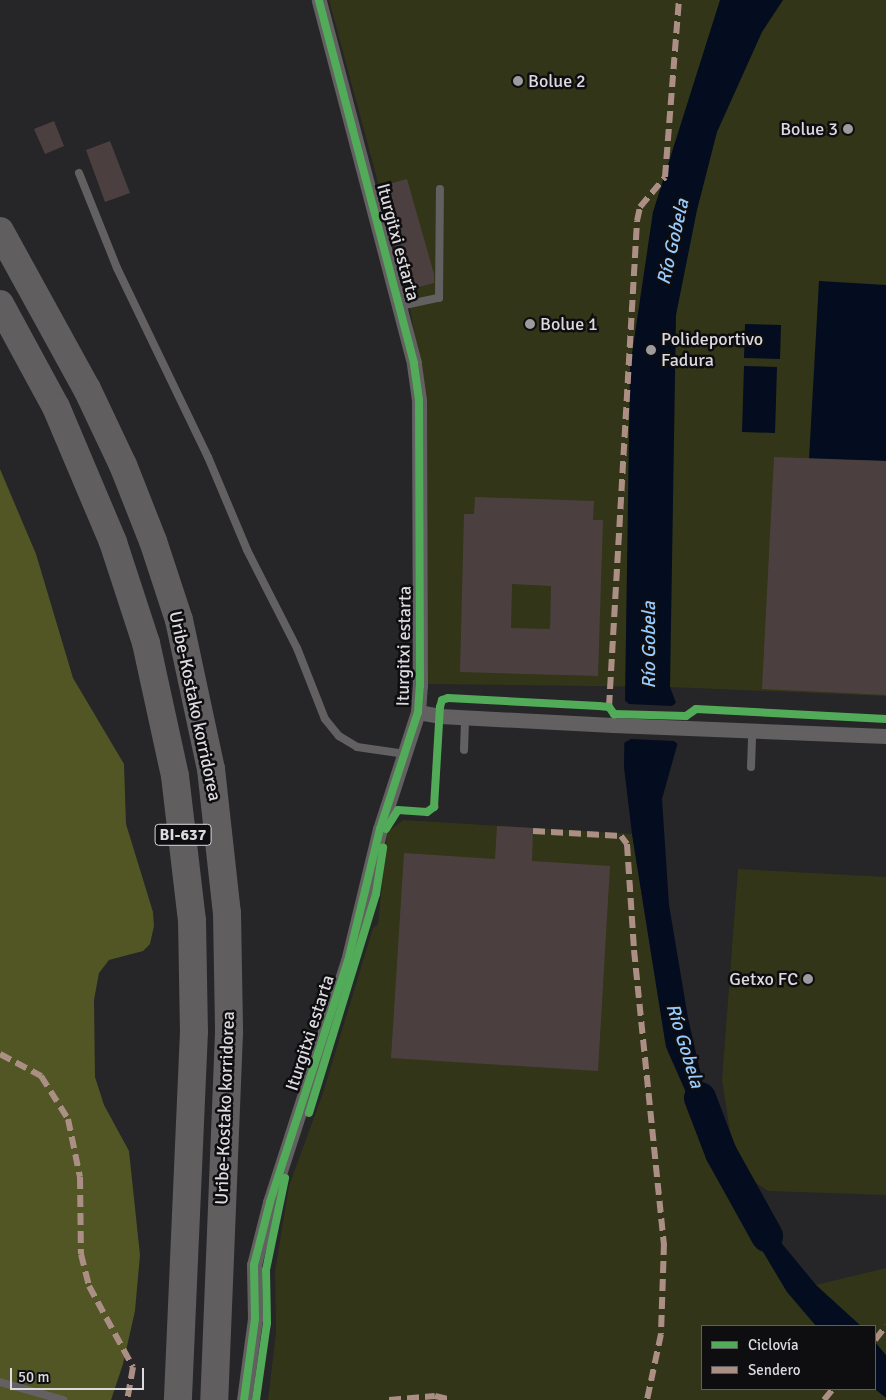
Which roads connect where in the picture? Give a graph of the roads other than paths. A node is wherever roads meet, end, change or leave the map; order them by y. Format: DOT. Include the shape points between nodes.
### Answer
graph roads {
  1 [pos="319,0"];
  2 [pos="79,173"];
  3 [pos="440,189"];
  4 [pos="0,231"];
  5 [pos="0,304"];
  6 [pos="400,306"];
  7 [pos="418,712"];
  8 [pos="465,717"];
  9 [pos="752,731"];
  10 [pos="886,736"];
  11 [pos="464,750"];
  12 [pos="405,754"];
  13 [pos="751,767"];
  14 [pos="0,1382"];
  15 [pos="63,1400"];
  16 [pos="178,1400"];
  17 [pos="214,1400"];
  18 [pos="244,1400"];
  1 -- 6 [label="street, Iturgitxi estarta"];
  2 -- 12 [label="lane" via="117,268 208,458 247,550 298,648 325,720 340,736 357,747"];
  3 -- 6 [label="lane" via="439,298"];
  4 -- 17 [label="highway, Uribe-Kostako korridorea / BI-637" via="87,389 150,532 179,620 211,769 227,913 229,1033"];
  5 -- 16 [label="highway, Uribe-Kostako korridorea / BI-637" via="56,407 113,542 146,643 175,776 192,920 194,1031"];
  6 -- 7 [label="street, Iturgitxi estarta" via="419,400"];
  7 -- 8 [label="street"];
  7 -- 12 [label="street, Iturgitxi estarta"];
  8 -- 9 [label="street"];
  8 -- 11 [label="lane"];
  9 -- 10 [label="street"];
  9 -- 13 [label="lane"];
  12 -- 18 [label="street, Iturgitxi estarta" via="380,829 348,961 270,1202 254,1265 255,1319"];
  14 -- 15 [label="lane"];
}
